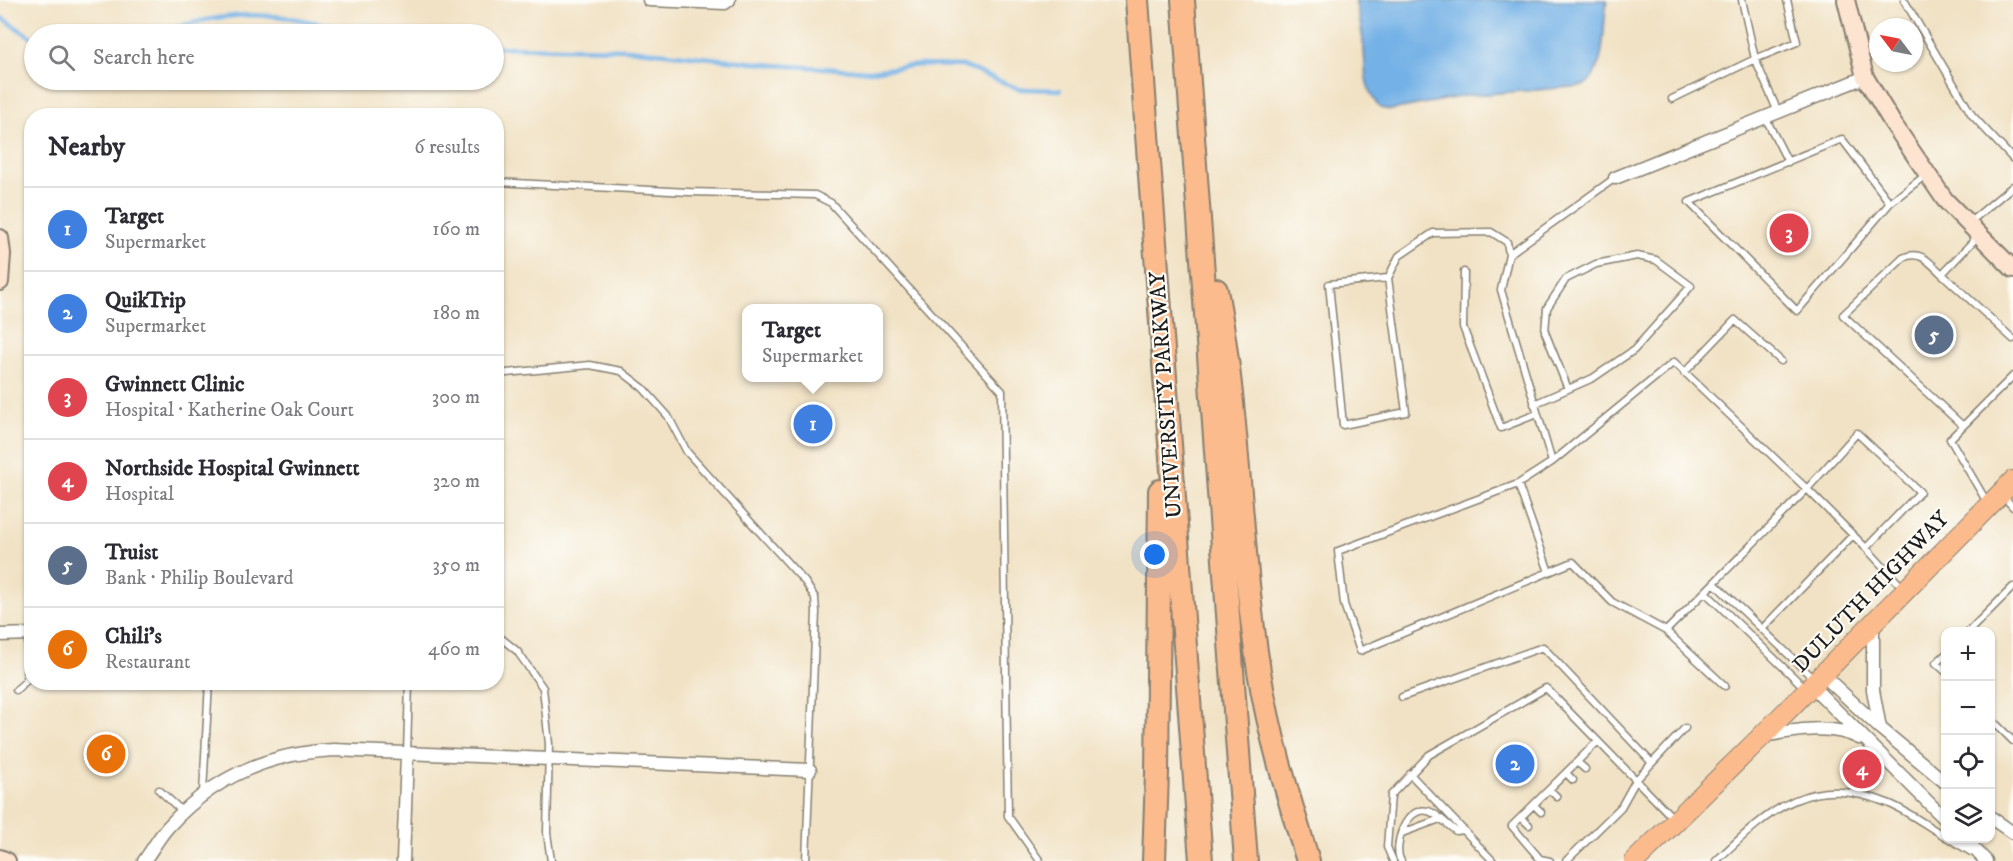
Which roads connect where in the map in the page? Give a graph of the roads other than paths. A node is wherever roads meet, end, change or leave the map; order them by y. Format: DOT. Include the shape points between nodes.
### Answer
graph roads {
  1 [pos="649,0"];
  2 [pos="729,0"];
  3 [pos="1137,0"];
  4 [pos="1183,0"];
  5 [pos="1742,0"];
  6 [pos="1787,0"];
  7 [pos="1846,0"];
  8 [pos="1904,0"];
  9 [pos="1755,59"];
  10 [pos="1865,77"];
  11 [pos="1672,99"];
  12 [pos="1778,112"];
  13 [pos="1765,117"];
  14 [pos="2013,159"];
  15 [pos="1788,162"];
  16 [pos="1927,173"];
  17 [pos="1615,178"];
  18 [pos="504,182"];
  19 [pos="2013,186"];
  20 [pos="1890,203"];
  21 [pos="1974,229"];
  22 [pos="1200,234"];
  23 [pos="0,238"];
  24 [pos="1509,254"];
  25 [pos="2013,269"];
  26 [pos="1464,272"];
  27 [pos="1942,274"];
  28 [pos="1388,278"];
  29 [pos="0,282"];
  30 [pos="2013,339"];
  31 [pos="1781,361"];
  32 [pos="504,373"];
  33 [pos="1684,373"];
  34 [pos="2013,376"];
  35 [pos="1568,389"];
  36 [pos="1167,400"];
  37 [pos="1534,404"];
  38 [pos="1537,414"];
  39 [pos="1963,426"];
  40 [pos="1552,462"];
  41 [pos="1518,484"];
  42 [pos="1807,489"];
  43 [pos="2004,497"];
  44 [pos="1853,535"];
  45 [pos="1866,548"];
  46 [pos="1550,572"];
  47 [pos="1714,583"];
  48 [pos="2013,587"];
  49 [pos="1905,591"];
  50 [pos="1705,592"];
  51 [pos="1873,623"];
  52 [pos="1973,627"];
  53 [pos="1762,629"];
  54 [pos="1666,631"];
  55 [pos="0,634"];
  56 [pos="24,634"];
  57 [pos="504,640"];
  58 [pos="24,683"];
  59 [pos="1815,683"];
  60 [pos="1725,686"];
  61 [pos="16,690"];
  62 [pos="209,690"];
  63 [pos="410,690"];
  64 [pos="1402,697"];
  65 [pos="1995,723"];
  66 [pos="1685,728"];
  67 [pos="1880,728"];
  68 [pos="1762,736"];
  69 [pos="1598,741"];
  70 [pos="2013,741"];
  71 [pos="1868,743"];
  72 [pos="407,755"];
  73 [pos="548,759"];
  74 [pos="1577,762"];
  75 [pos="1652,763"];
  76 [pos="1585,769"];
  77 [pos="810,770"];
  78 [pos="1566,773"];
  79 [pos="1410,774"];
  80 [pos="1941,779"];
  81 [pos="1573,780"];
  82 [pos="1636,780"];
  83 [pos="159,790"];
  84 [pos="1550,790"];
  85 [pos="203,794"];
  86 [pos="1557,797"];
  87 [pos="1616,801"];
  88 [pos="1534,805"];
  89 [pos="1621,807"];
  90 [pos="183,812"];
  91 [pos="1541,812"];
  92 [pos="1604,812"];
  93 [pos="1941,815"];
  94 [pos="1522,818"];
  95 [pos="1610,818"];
  96 [pos="1440,819"];
  97 [pos="1995,820"];
  98 [pos="1676,821"];
  99 [pos="1529,825"];
  100 [pos="1588,828"];
  101 [pos="1464,830"];
  102 [pos="1402,833"];
  103 [pos="2013,833"];
  104 [pos="1593,834"];
  105 [pos="1941,834"];
  106 [pos="1572,843"];
  107 [pos="1955,843"];
  108 [pos="1969,843"];
  109 [pos="1578,849"];
  110 [pos="1559,855"];
  111 [pos="0,858"];
  112 [pos="1539,860"];
  113 [pos="7,861"];
  114 [pos="144,861"];
  115 [pos="403,861"];
  116 [pos="551,861"];
  117 [pos="806,861"];
  118 [pos="1040,861"];
  119 [pos="1154,861"];
  120 [pos="1201,861"];
  121 [pos="1246,861"];
  122 [pos="1308,861"];
  123 [pos="1393,861"];
  124 [pos="1401,861"];
  125 [pos="1493,861"];
  126 [pos="1550,861"];
  127 [pos="1565,861"];
  128 [pos="1635,861"];
  129 [pos="1716,861"];
  130 [pos="1986,861"];
  1 -- 2 [label="street"];
  3 -- 36 [label="highway, UNIVERSITY PARKWAY"];
  4 -- 22 [label="highway, UNIVERSITY PARKWAY"];
  5 -- 9 [label="lane"];
  6 -- 9 [label="lane" via="1797,42"];
  7 -- 10 [label="street"];
  8 -- 14 [label="lane" via="1972,115"];
  9 -- 11 [label="lane"];
  9 -- 12 [label="lane"];
  10 -- 12 [label="street"];
  10 -- 16 [label="street"];
  12 -- 13 [label="street"];
  13 -- 15 [label="lane"];
  13 -- 17 [label="street"];
  15 -- 20 [label="lane" via="1842,139"];
  15 -- 20 [label="lane" via="1689,202 1797,311"];
  16 -- 20 [label="lane"];
  16 -- 21 [label="street"];
  17 -- 24 [label="lane"];
  18 -- 118 [label="lane" via="814,195 831,203 1002,391 1008,816"];
  19 -- 21 [label="lane"];
  21 -- 25 [label="street"];
  21 -- 27 [label="lane"];
  22 -- 121 [label="highway, UNIVERSITY PARKWAY"];
  22 -- 122 [label="highway" via="1216,289 1227,350 1259,672"];
  23 -- 29 [label="street"];
  24 -- 28 [label="lane" via="1507,242 1491,232 1432,233 1398,256"];
  24 -- 37 [label="lane" via="1501,290"];
  26 -- 38 [label="lane" via="1463,327 1501,428"];
  27 -- 30 [label="lane"];
  27 -- 39 [label="lane" via="1921,255 1911,254 1843,315"];
  28 -- 28 [label="lane" via="1406,412 1343,425 1329,284"];
  31 -- 33 [label="lane" via="1735,320"];
  32 -- 77 [label="lane" via="590,365 621,371 644,388 668,416 687,452 805,582 815,598 816,612"];
  33 -- 40 [label="lane" via="1674,362"];
  33 -- 42 [label="lane"];
  34 -- 39 [label="lane"];
  35 -- 35 [label="lane" via="1593,378 1634,350 1691,286 1656,260 1637,256 1596,264 1566,279 1546,308 1545,332"];
  35 -- 37 [label="lane"];
  36 -- 119 [label="highway" via="1160,489"];
  36 -- 120 [label="highway, UNIVERSITY PARKWAY"];
  37 -- 38 [label="lane"];
  38 -- 40 [label="lane"];
  39 -- 43 [label="lane" via="1950,439"];
  40 -- 41 [label="lane"];
  41 -- 46 [label="lane"];
  41 -- 46 [label="lane" via="1338,551 1344,604 1360,651"];
  42 -- 44 [label="lane"];
  42 -- 45 [label="lane" via="1857,433 1920,492"];
  42 -- 47 [label="lane"];
  43 -- 49 [label="main road, DULUTH HIGHWAY"];
  44 -- 45 [label="lane"];
  44 -- 53 [label="lane"];
  45 -- 49 [label="lane"];
  46 -- 54 [label="lane" via="1573,562 1612,602"];
  47 -- 50 [label="lane"];
  47 -- 53 [label="lane"];
  48 -- 52 [label="lane"];
  49 -- 51 [label="main road, DULUTH HIGHWAY"];
  50 -- 54 [label="lane"];
  50 -- 59 [label="lane"];
  51 -- 59 [label="main road, DULUTH HIGHWAY"];
  51 -- 67 [label="street" via="1873,690"];
  53 -- 59 [label="lane"];
  54 -- 60 [label="lane"];
  55 -- 56 [label="street"];
  57 -- 73 [label="lane" via="517,651 543,688"];
  58 -- 61 [label="lane"];
  59 -- 67 [label="street"];
  59 -- 68 [label="main road, DULUTH HIGHWAY"];
  59 -- 71 [label="street"];
  62 -- 85 [label="lane"];
  63 -- 72 [label="lane"];
  64 -- 75 [label="lane" via="1543,647"];
  65 -- 70 [label="lane"];
  66 -- 75 [label="lane"];
  67 -- 80 [label="street"];
  68 -- 71 [label="street" via="1825,729 1848,732"];
  68 -- 98 [label="main road, DULUTH HIGHWAY"];
  69 -- 74 [label="lane"];
  69 -- 79 [label="lane" via="1546,688 1429,755"];
  69 -- 82 [label="lane"];
  71 -- 93 [label="street"];
  72 -- 73 [label="street"];
  72 -- 85 [label="street" via="309,751 231,775"];
  72 -- 115 [label="street"];
  73 -- 77 [label="street"];
  73 -- 116 [label="lane" via="546,833"];
  74 -- 76 [label="lane"];
  74 -- 78 [label="lane"];
  75 -- 82 [label="lane"];
  77 -- 117 [label="lane"];
  78 -- 81 [label="lane"];
  78 -- 84 [label="lane"];
  79 -- 101 [label="lane"];
  79 -- 123 [label="lane" via="1391,795 1387,847"];
  82 -- 89 [label="lane"];
  82 -- 98 [label="lane"];
  83 -- 90 [label="lane"];
  84 -- 86 [label="lane"];
  84 -- 88 [label="lane"];
  85 -- 90 [label="street"];
  87 -- 89 [label="lane"];
  88 -- 91 [label="lane"];
  88 -- 94 [label="lane"];
  89 -- 95 [label="lane"];
  90 -- 114 [label="street"];
  92 -- 95 [label="lane"];
  94 -- 99 [label="lane"];
  94 -- 112 [label="lane" via="1512,826"];
  95 -- 104 [label="lane"];
  96 -- 101 [label="lane" via="1455,831"];
  96 -- 102 [label="lane"];
  96 -- 102 [label="lane" via="1426,810 1416,812 1409,816"];
  97 -- 103 [label="street"];
  98 -- 128 [label="main road, DULUTH HIGHWAY"];
  100 -- 104 [label="lane"];
  101 -- 125 [label="lane"];
  102 -- 124 [label="lane" via="1398,856"];
  104 -- 109 [label="lane"];
  105 -- 129 [label="lane" via="1891,805 1855,793 1818,792 1789,802 1747,832"];
  106 -- 109 [label="lane"];
  107 -- 130 [label="lane"];
  108 -- 130 [label="street"];
  109 -- 127 [label="lane"];
  110 -- 127 [label="lane"];
  111 -- 113 [label="street"];
  112 -- 126 [label="lane"];
}
